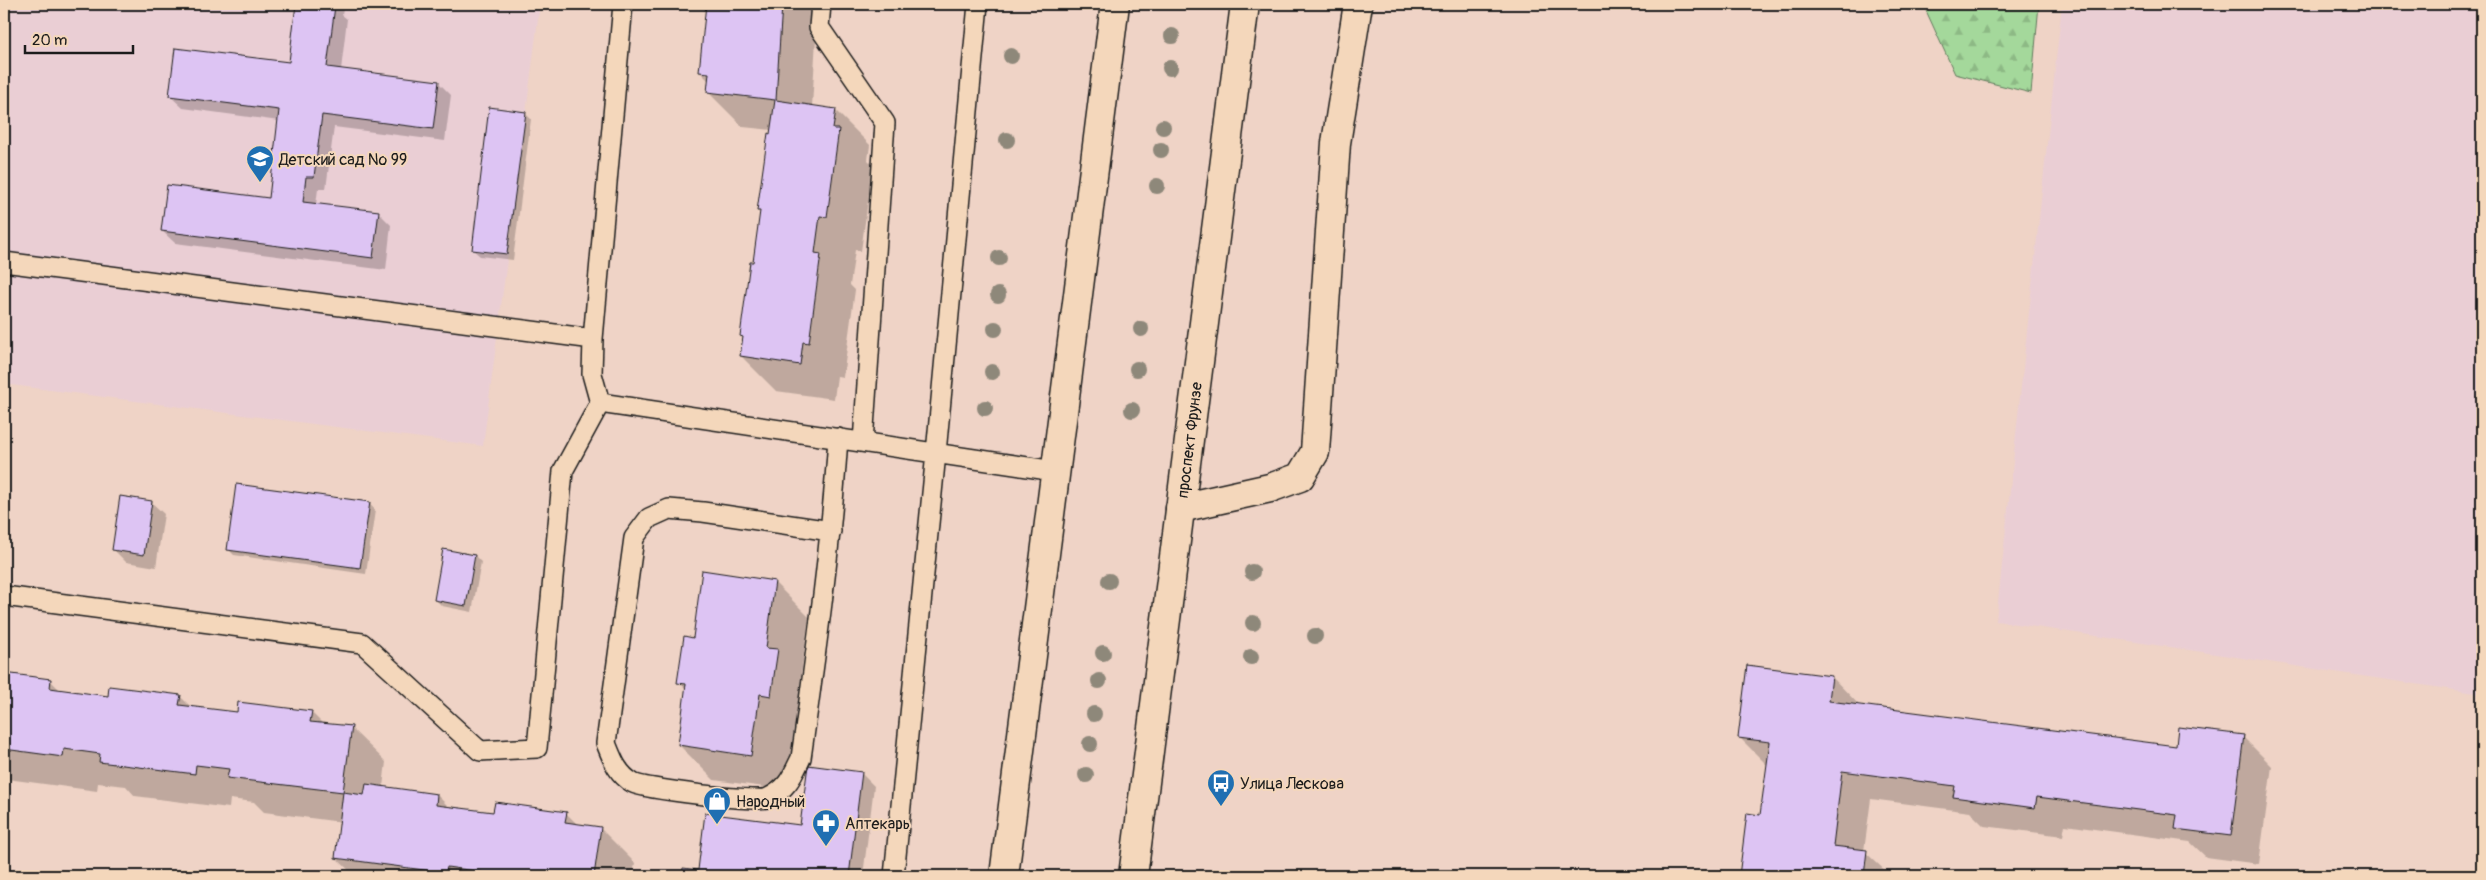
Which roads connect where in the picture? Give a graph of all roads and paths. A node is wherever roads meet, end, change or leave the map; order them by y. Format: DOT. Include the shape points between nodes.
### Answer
graph roads {
  1 [pos="622,4"];
  2 [pos="821,4"];
  3 [pos="978,4"];
  4 [pos="1115,4"];
  5 [pos="1245,4"];
  6 [pos="1358,4"];
  7 [pos="4,262"];
  8 [pos="593,339"];
  9 [pos="600,403"];
  10 [pos="838,438"];
  11 [pos="863,442"];
  12 [pos="936,453"];
  13 [pos="1055,471"];
  14 [pos="1180,508"];
  15 [pos="831,531"];
  16 [pos="4,596"];
  17 [pos="894,876"];
  18 [pos="1004,876"];
  19 [pos="1133,876"];
  1 -- 8 [label="lane"];
  2 -- 11 [label="lane" via="819,27 885,123"];
  3 -- 12 [label="lane"];
  4 -- 13 [label="main road"];
  5 -- 14 [label="main road, проспект Фрунзе"];
  6 -- 14 [label="main road" via="1336,143 1315,452 1300,477 1270,488"];
  7 -- 8 [label="lane"];
  8 -- 9 [label="lane" via="592,374"];
  9 -- 10 [label="lane"];
  9 -- 16 [label="lane" via="563,471 537,748 480,751 362,643"];
  10 -- 11 [label="lane"];
  10 -- 15 [label="lane"];
  11 -- 12 [label="lane"];
  12 -- 13 [label="lane"];
  12 -- 17 [label="lane"];
  13 -- 18 [label="main road"];
  14 -- 19 [label="main road, проспект Фрунзе"];
  15 -- 15 [label="lane" via="703,512 669,510 649,518 634,538 606,743 615,767 633,783 744,800 766,799 788,784 801,758"];
}
